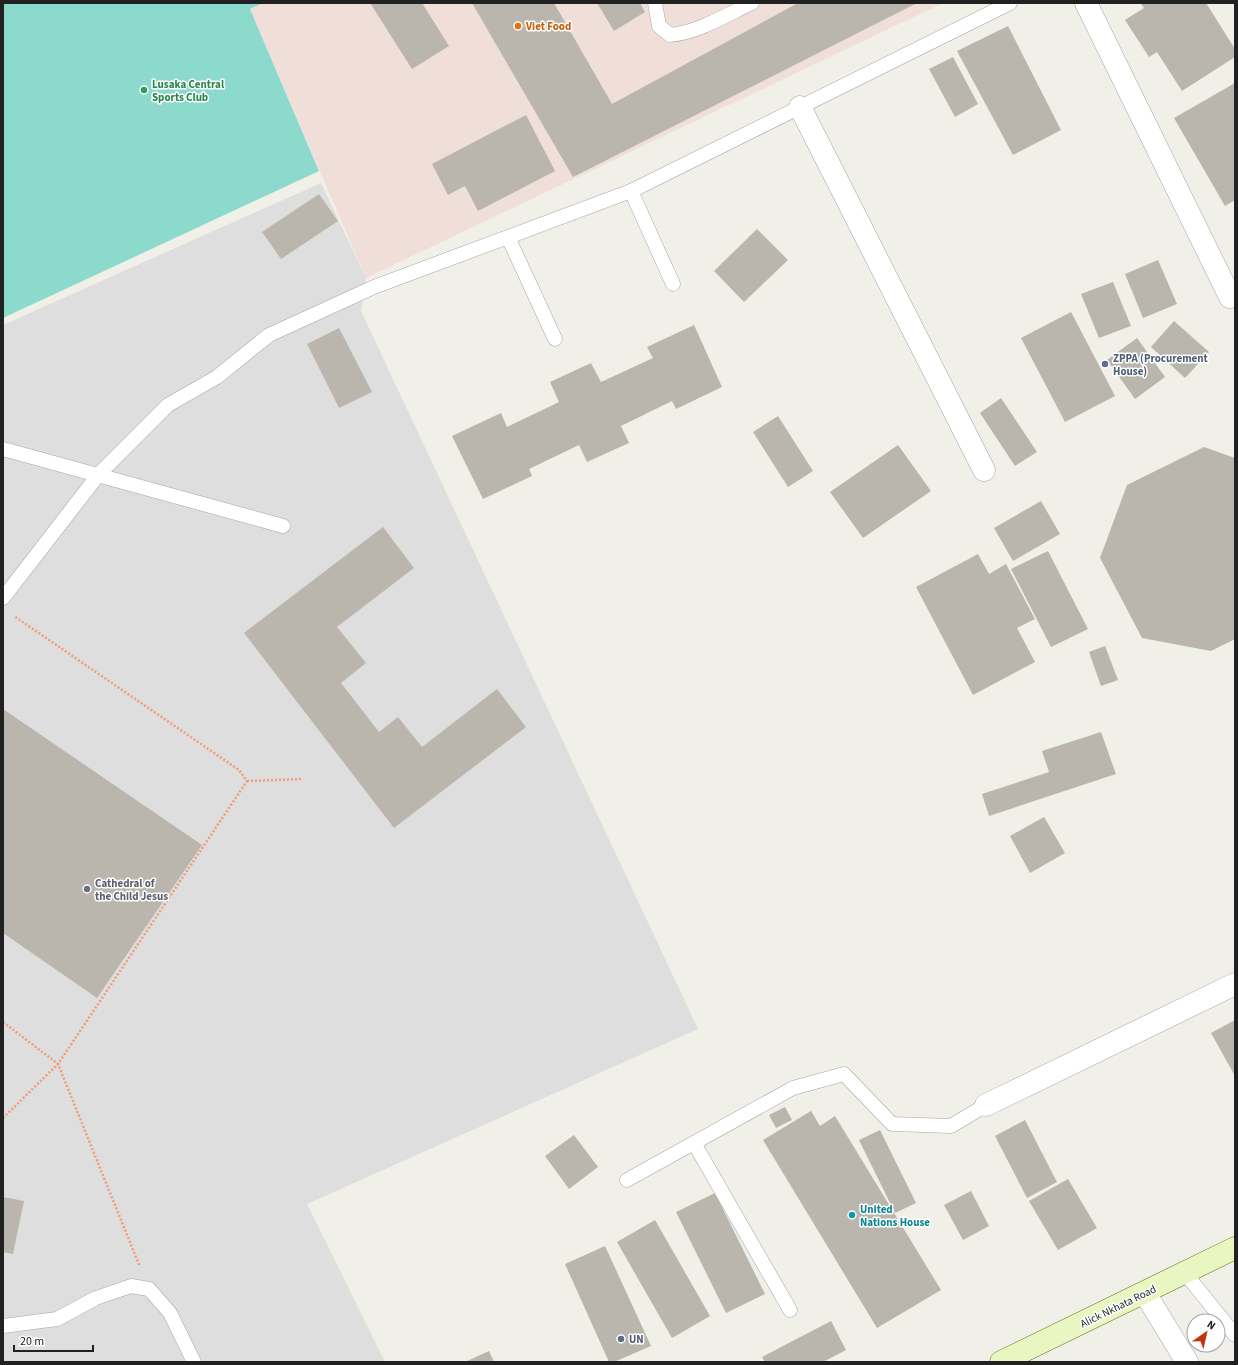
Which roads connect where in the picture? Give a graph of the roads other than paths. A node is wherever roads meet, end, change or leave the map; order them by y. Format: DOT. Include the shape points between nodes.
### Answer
graph roads {
  1 [pos="655,3"];
  2 [pos="752,3"];
  3 [pos="1010,3"];
  4 [pos="1086,3"];
  5 [pos="800,107"];
  6 [pos="631,191"];
  7 [pos="508,237"];
  8 [pos="673,284"];
  9 [pos="1230,297"];
  10 [pos="555,339"];
  11 [pos="3,449"];
  12 [pos="984,470"];
  13 [pos="99,474"];
  14 [pos="283,526"];
  15 [pos="3,598"];
  16 [pos="1235,984"];
  17 [pos="986,1105"];
  18 [pos="694,1143"];
  19 [pos="627,1180"];
  20 [pos="1235,1248"];
  21 [pos="1185,1273"];
  22 [pos="1145,1293"];
  23 [pos="790,1310"];
  24 [pos="3,1326"];
  25 [pos="1235,1335"];
  26 [pos="194,1362"];
  27 [pos="1001,1362"];
  28 [pos="1187,1362"];
  1 -- 2 [label="lane" via="659,26 670,35 683,34 702,27"];
  3 -- 5 [label="lane"];
  4 -- 9 [label="street"];
  5 -- 6 [label="lane"];
  5 -- 12 [label="street"];
  6 -- 7 [label="lane"];
  6 -- 8 [label="lane"];
  7 -- 10 [label="lane"];
  7 -- 13 [label="lane" via="374,287 269,335 217,377 168,405"];
  11 -- 13 [label="lane"];
  13 -- 14 [label="lane"];
  13 -- 15 [label="lane"];
  16 -- 17 [label="street"];
  17 -- 18 [label="lane" via="951,1126 892,1124 844,1074 792,1088"];
  18 -- 19 [label="lane"];
  18 -- 23 [label="lane"];
  20 -- 21 [label="main road, Alick Nkhata Road"];
  21 -- 22 [label="main road, Alick Nkhata Road"];
  21 -- 25 [label="lane"];
  22 -- 27 [label="main road, Alick Nkhata Road"];
  22 -- 28 [label="street"];
  24 -- 26 [label="lane" via="57,1319 96,1298 131,1286 149,1289 170,1313"];
}
